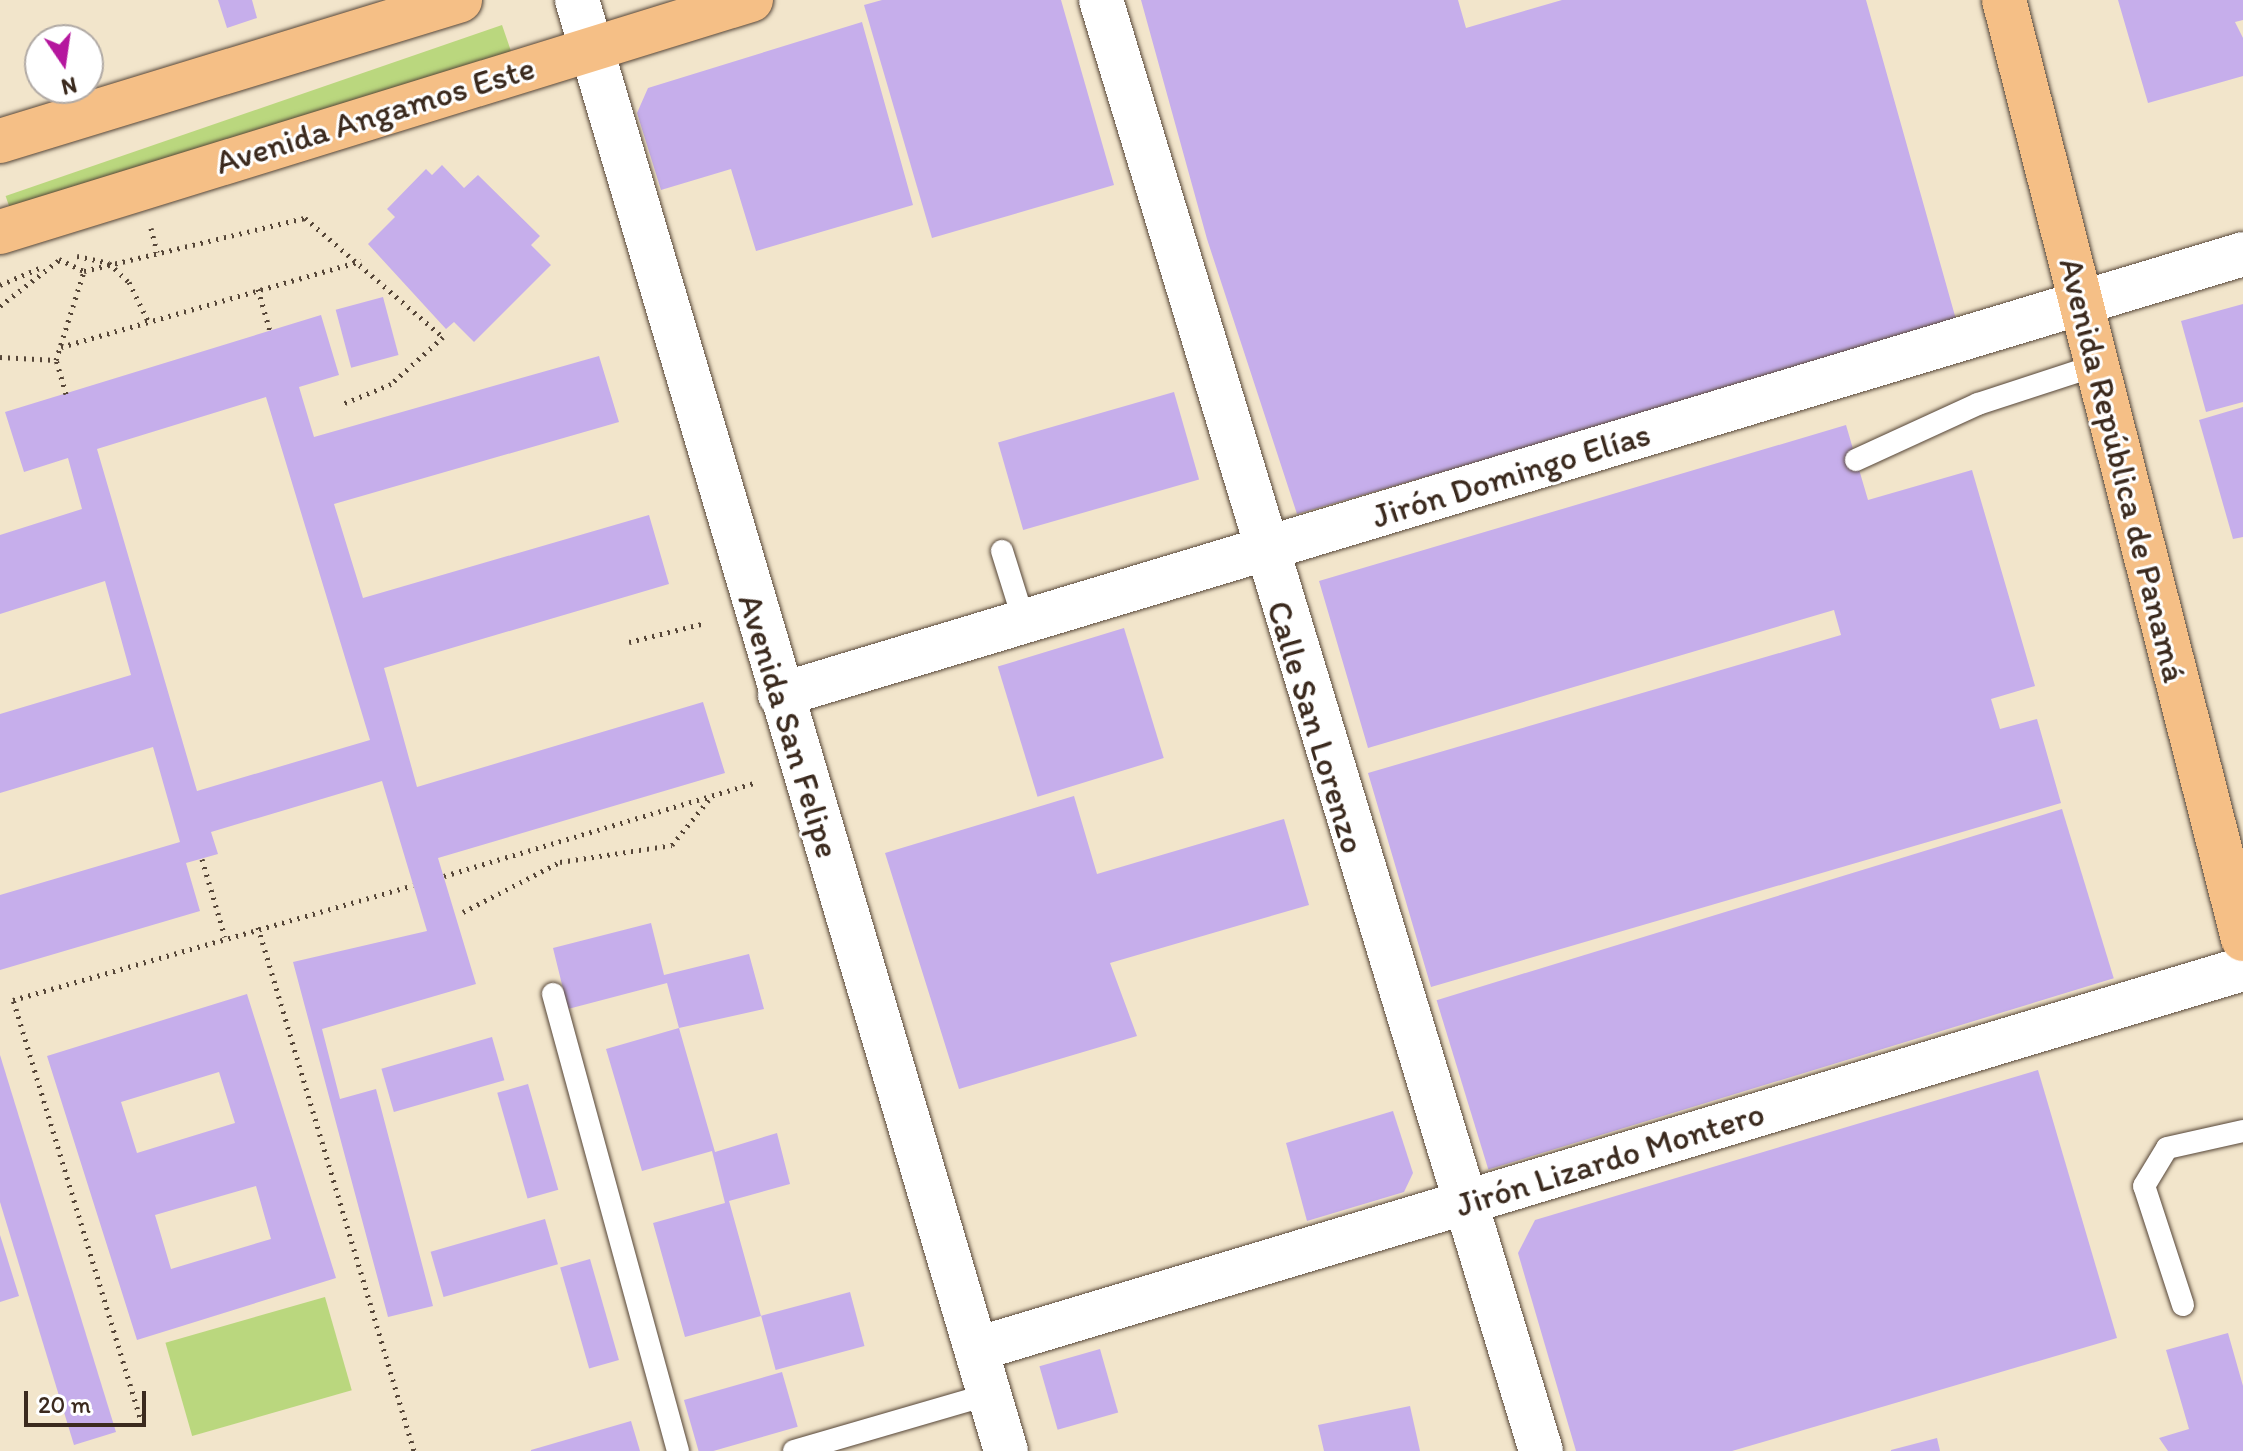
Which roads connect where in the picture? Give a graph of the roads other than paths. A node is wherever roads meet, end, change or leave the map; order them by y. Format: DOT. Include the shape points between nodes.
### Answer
graph roads {
  1 [pos="460,0"];
  2 [pos="577,0"];
  3 [pos="751,0"];
  4 [pos="1101,0"];
  5 [pos="2004,0"];
  6 [pos="590,47"];
  7 [pos="0,141"];
  8 [pos="0,232"];
  9 [pos="2243,254"];
  10 [pos="2081,303"];
  11 [pos="2097,365"];
  12 [pos="1856,460"];
  13 [pos="1262,550"];
  14 [pos="1002,551"];
  15 [pos="1024,621"];
  16 [pos="780,695"];
  17 [pos="2243,939"];
  18 [pos="2243,969"];
  19 [pos="553,994"];
  20 [pos="2243,1131"];
  21 [pos="1464,1202"];
  22 [pos="2183,1305"];
  23 [pos="977,1349"];
  24 [pos="990,1394"];
  25 [pos="678,1451"];
  26 [pos="794,1451"];
  27 [pos="1006,1451"];
  28 [pos="1541,1451"];
  1 -- 7 [label="main road"];
  2 -- 6 [label="street, Avenida San Felipe"];
  3 -- 6 [label="main road, Avenida Angamos Este"];
  4 -- 13 [label="street, Calle San Lorenzo"];
  5 -- 10 [label="main road, Avenida República de Panamá"];
  6 -- 8 [label="main road, Avenida Angamos Este"];
  6 -- 16 [label="street, Avenida San Felipe"];
  9 -- 10 [label="street, Jirón Domingo Elías"];
  10 -- 11 [label="main road, Avenida República de Panamá"];
  10 -- 13 [label="street, Jirón Domingo Elías"];
  11 -- 12 [label="lane" via="1978,404"];
  11 -- 17 [label="main road, Avenida República de Panamá"];
  13 -- 15 [label="street, Jirón Domingo Elías"];
  13 -- 21 [label="street, Calle San Lorenzo"];
  14 -- 15 [label="lane"];
  15 -- 16 [label="street, Jirón Domingo Elías"];
  16 -- 23 [label="street, Avenida San Felipe"];
  18 -- 21 [label="street, Jirón Lizardo Montero"];
  19 -- 25 [label="lane"];
  20 -- 22 [label="lane" via="2167,1148 2144,1186"];
  21 -- 23 [label="street, Jirón Lizardo Montero"];
  21 -- 28 [label="street, Calle San Lorenzo"];
  23 -- 24 [label="street, Avenida San Felipe"];
  24 -- 26 [label="lane"];
  24 -- 27 [label="street, Avenida San Felipe"];
}
